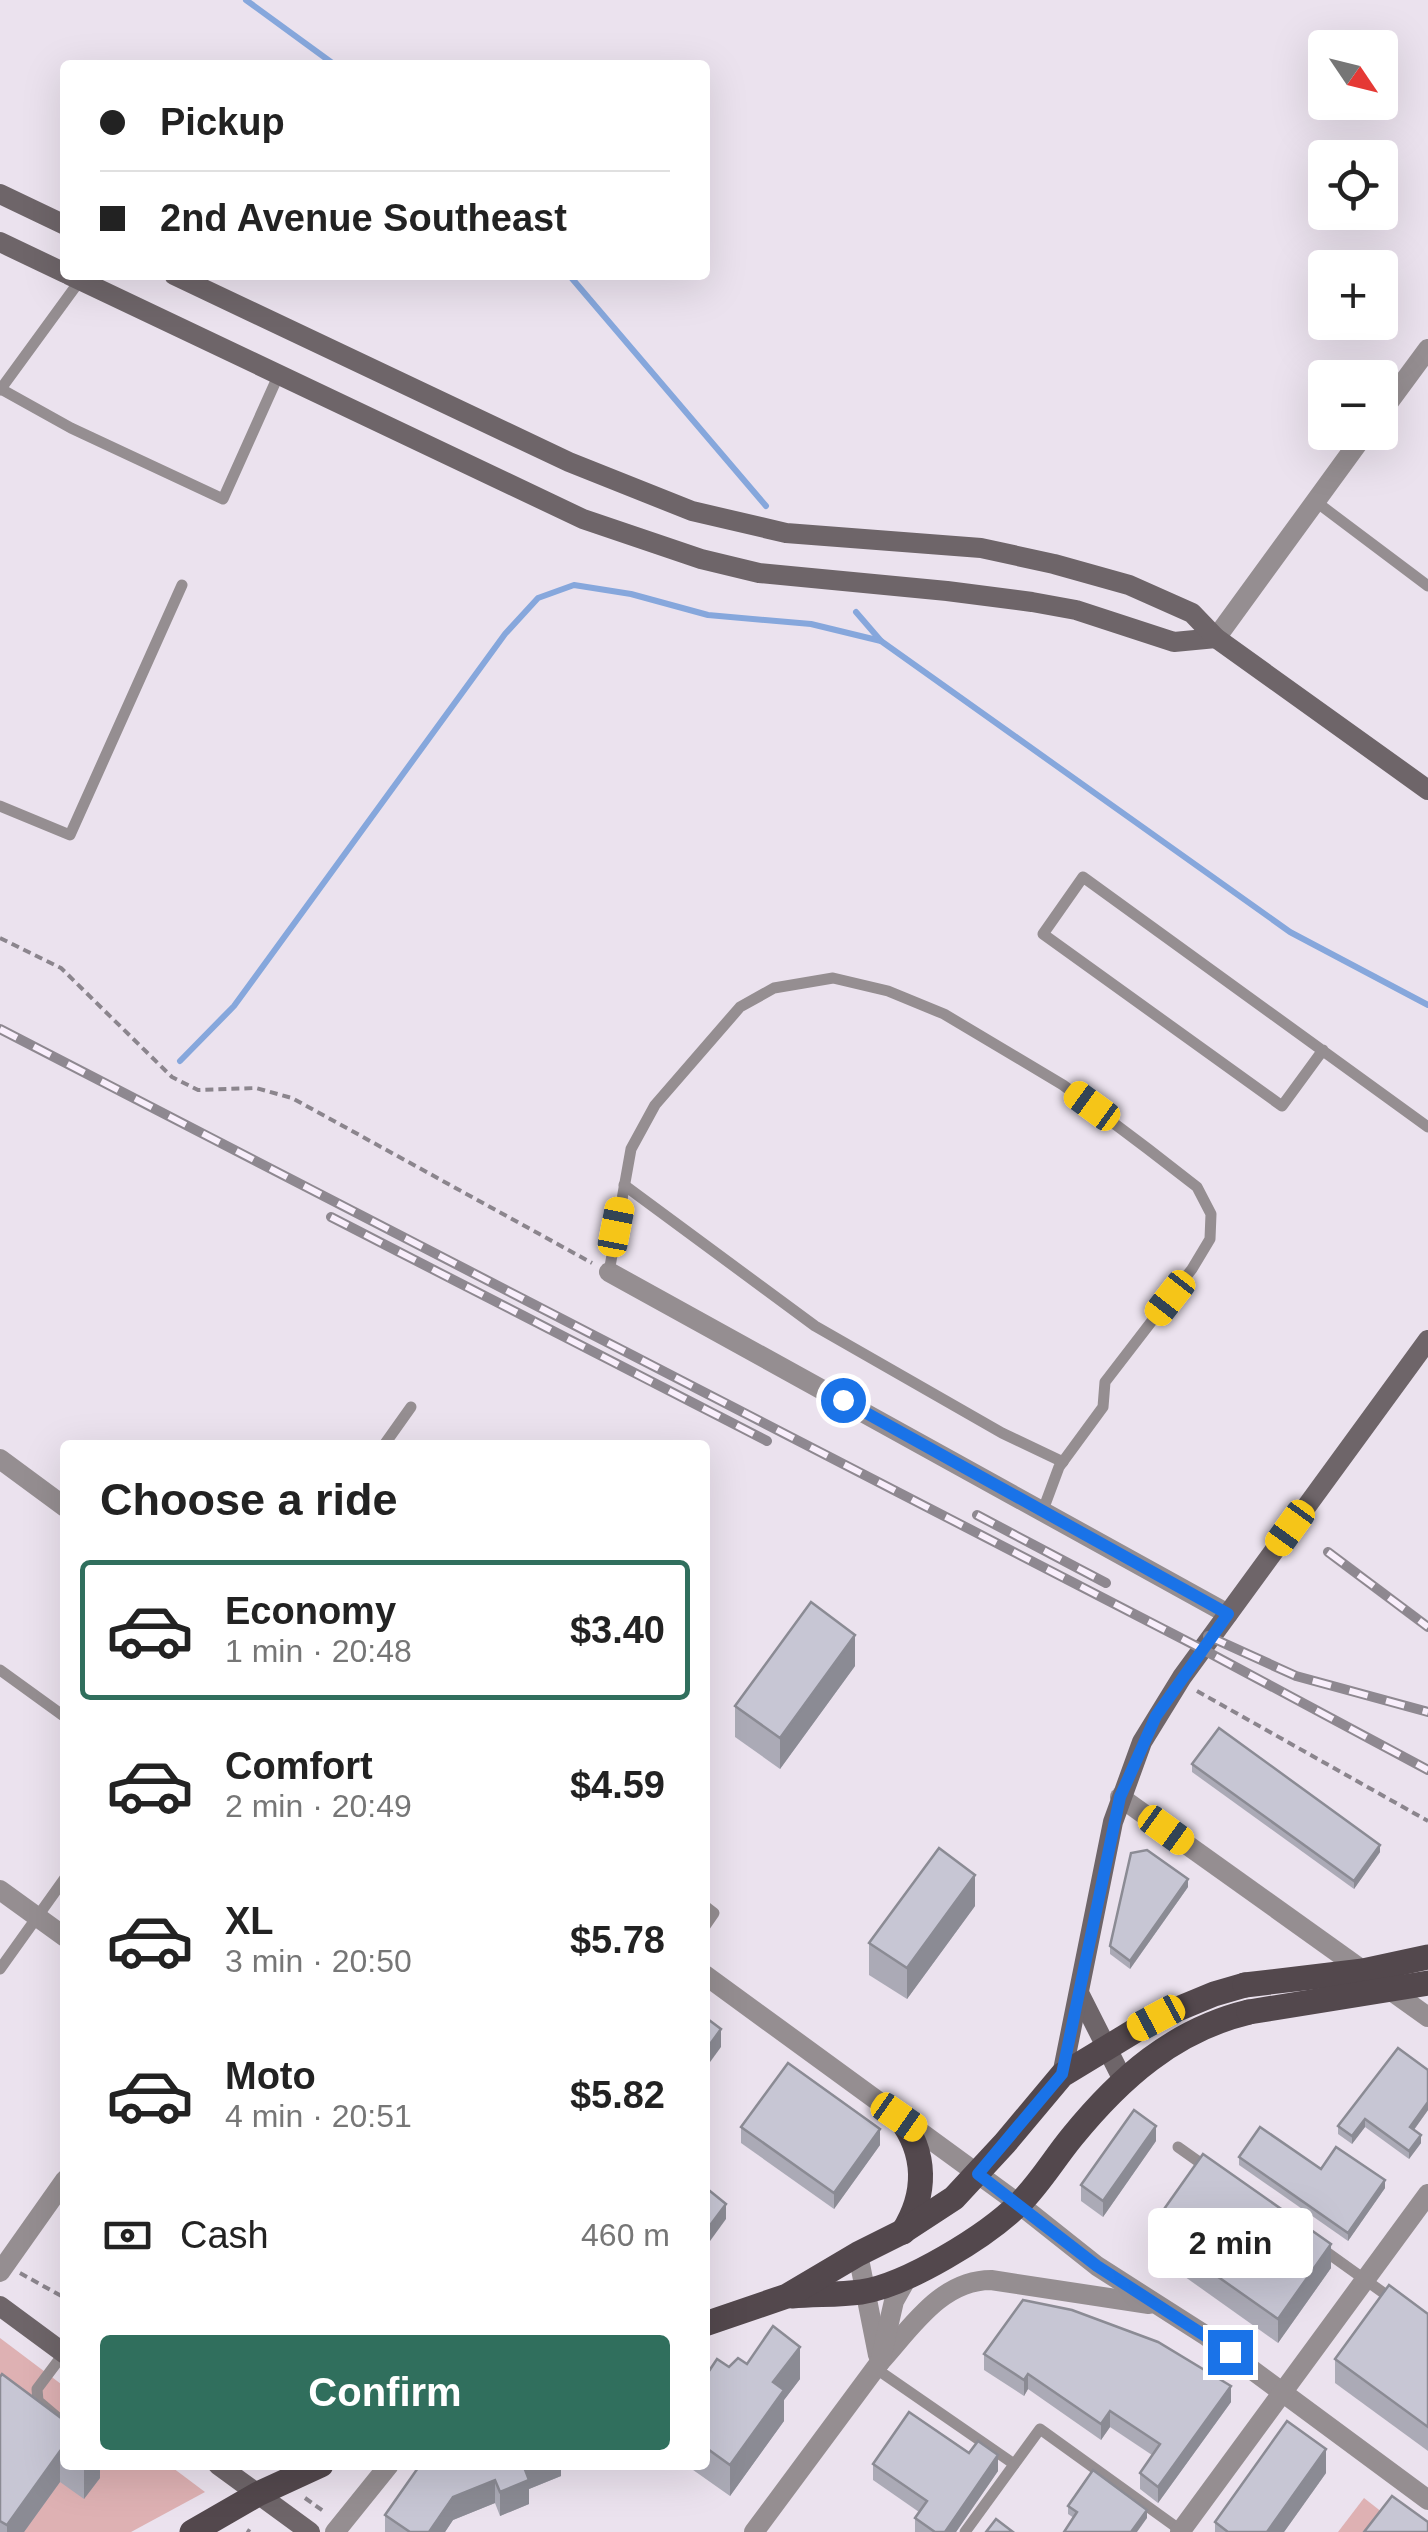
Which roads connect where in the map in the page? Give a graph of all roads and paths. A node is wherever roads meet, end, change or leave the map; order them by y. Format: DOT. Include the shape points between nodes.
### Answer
graph roads {
  1 [pos="0,194"];
  2 [pos="60,222"];
  3 [pos="0,242"];
  4 [pos="60,270"];
  5 [pos="71,280"];
  6 [pos="82,280"];
  7 [pos="185,280"];
  8 [pos="1425,358"];
  9 [pos="278,374"];
  10 [pos="0,390"];
  11 [pos="1398,392"];
  12 [pos="1353,450"];
  13 [pos="1315,502"];
  14 [pos="182,586"];
  15 [pos="1428,586"];
  16 [pos="1216,638"];
  17 [pos="1428,790"];
  18 [pos="0,806"];
  19 [pos="0,938"];
  20 [pos="1322,1050"];
  21 [pos="1428,1127"];
  22 [pos="624,1185"];
  23 [pos="609,1272"];
  24 [pos="1428,1340"];
  25 [pos="412,1407"];
  26 [pos="388,1440"];
  27 [pos="0,1459"];
  28 [pos="1063,1462"];
  29 [pos="60,1503"];
  30 [pos="1043,1510"];
  31 [pos="1228,1614"];
  32 [pos="1188,1669"];
  33 [pos="0,1670"];
  34 [pos="60,1713"];
  35 [pos="1120,1797"];
  36 [pos="1428,1821"];
  37 [pos="60,1885"];
  38 [pos="0,1890"];
  39 [pos="36,1916"];
  40 [pos="60,1933"];
  41 [pos="1428,1957"];
  42 [pos="0,1969"];
  43 [pos="710,1978"];
  44 [pos="1428,1984"];
  45 [pos="1079,1993"];
  46 [pos="1428,2018"];
  47 [pos="1105,2048"];
  48 [pos="1062,2074"];
  49 [pos="1124,2082"];
  50 [pos="899,2117"];
  51 [pos="1178,2146"];
  52 [pos="1215,2173"];
  53 [pos="978,2174"];
  54 [pos="60,2188"];
  55 [pos="1428,2194"];
  56 [pos="1019,2204"];
  57 [pos="902,2232"];
  58 [pos="1311,2240"];
  59 [pos="858,2254"];
  60 [pos="10,2273"];
  61 [pos="908,2278"];
  62 [pos="1365,2280"];
  63 [pos="863,2291"];
  64 [pos="60,2296"];
  65 [pos="787,2296"];
  66 [pos="1397,2302"];
  67 [pos="1157,2305"];
  68 [pos="0,2306"];
  69 [pos="710,2322"];
  70 [pos="60,2351"];
  71 [pos="60,2359"];
  72 [pos="877,2365"];
  73 [pos="1284,2392"];
  74 [pos="60,2420"];
  75 [pos="1014,2464"];
  76 [pos="225,2470"];
  77 [pos="310,2470"];
  78 [pos="385,2470"];
  79 [pos="258,2494"];
  80 [pos="299,2494"];
  81 [pos="1428,2500"];
  82 [pos="335,2526"];
  83 [pos="192,2532"];
  84 [pos="310,2532"];
  85 [pos="754,2532"];
  86 [pos="965,2532"];
  87 [pos="1182,2532"];
  1 -- 2 [label="street"];
  3 -- 4 [label="street"];
  5 -- 10 [label="lane"];
  6 -- 9 [label="street"];
  7 -- 16 [label="street" via="570,462 692,511 786,534 981,548 1054,564 1192,614"];
  8 -- 11 [label="street"];
  9 -- 10 [label="lane" via="223,499"];
  9 -- 16 [label="street" via="582,519 701,560 1076,610 1174,642"];
  12 -- 13 [label="street"];
  13 -- 15 [label="lane"];
  13 -- 16 [label="street"];
  14 -- 18 [label="lane" via="70,835"];
  16 -- 17 [label="street"];
  19 -- 23 [label="path" via="61,968 172,1078 198,1090 256,1088 292,1098"];
  20 -- 20 [label="lane" via="1282,1106 1043,934 1083,877"];
  20 -- 21 [label="lane"];
  22 -- 23 [label="lane"];
  22 -- 28 [label="lane" via="815,1326"];
  22 -- 28 [label="lane" via="631,1148 655,1105 740,1008 774,988 834,978 888,991 944,1014 1063,1085 1197,1188 1211,1214 1210,1240 1105,1382 1103,1407"];
  23 -- 30 [label="street"];
  24 -- 31 [label="street"];
  25 -- 26 [label="lane"];
  27 -- 29 [label="street"];
  28 -- 30 [label="lane"];
  30 -- 31 [label="street"];
  31 -- 32 [label="street"];
  32 -- 35 [label="street" via="1142,1742"];
  32 -- 36 [label="path" via="1198,1692"];
  33 -- 34 [label="lane"];
  35 -- 45 [label="street"];
  35 -- 46 [label="street"];
  37 -- 39 [label="lane"];
  38 -- 39 [label="street"];
  39 -- 40 [label="street"];
  39 -- 42 [label="lane"];
  41 -- 47 [label="main road, bridge" via="1245,1986 1185,2004"];
  43 -- 50 [label="street"];
  44 -- 49 [label="main road, bridge" via="1249,2012 1188,2033"];
  45 -- 47 [label="street"];
  45 -- 48 [label="street"];
  47 -- 48 [label="main road"];
  47 -- 49 [label="street"];
  48 -- 53 [label="main road"];
  49 -- 56 [label="main road"];
  50 -- 53 [label="street"];
  50 -- 57 [label="main road" via="922,2173 917,2204"];
  51 -- 52 [label="lane"];
  53 -- 56 [label="street"];
  53 -- 57 [label="main road"];
  54 -- 60 [label="street"];
  55 -- 62 [label="street"];
  56 -- 61 [label="main road"];
  56 -- 67 [label="street"];
  57 -- 59 [label="main road"];
  58 -- 62 [label="lane"];
  59 -- 63 [label="street"];
  59 -- 65 [label="main road"];
  60 -- 64 [label="path"];
  61 -- 63 [label="main road"];
  61 -- 72 [label="street" via="894,2301"];
  62 -- 66 [label="lane"];
  62 -- 73 [label="street"];
  63 -- 65 [label="main road"];
  63 -- 72 [label="street"];
  65 -- 69 [label="main road"];
  67 -- 72 [label="street" via="970,2282 938,2299"];
  67 -- 73 [label="street"];
  68 -- 70 [label="street"];
  71 -- 74 [label="lane" via="37,2389 38,2401"];
  72 -- 75 [label="lane"];
  72 -- 85 [label="street"];
  73 -- 81 [label="street"];
  73 -- 87 [label="street"];
  75 -- 86 [label="lane"];
  75 -- 87 [label="lane" via="1040,2429"];
  76 -- 79 [label="street"];
  77 -- 79 [label="main road"];
  78 -- 82 [label="street"];
  79 -- 83 [label="main road"];
  79 -- 84 [label="street"];
  80 -- 82 [label="path"];
}
